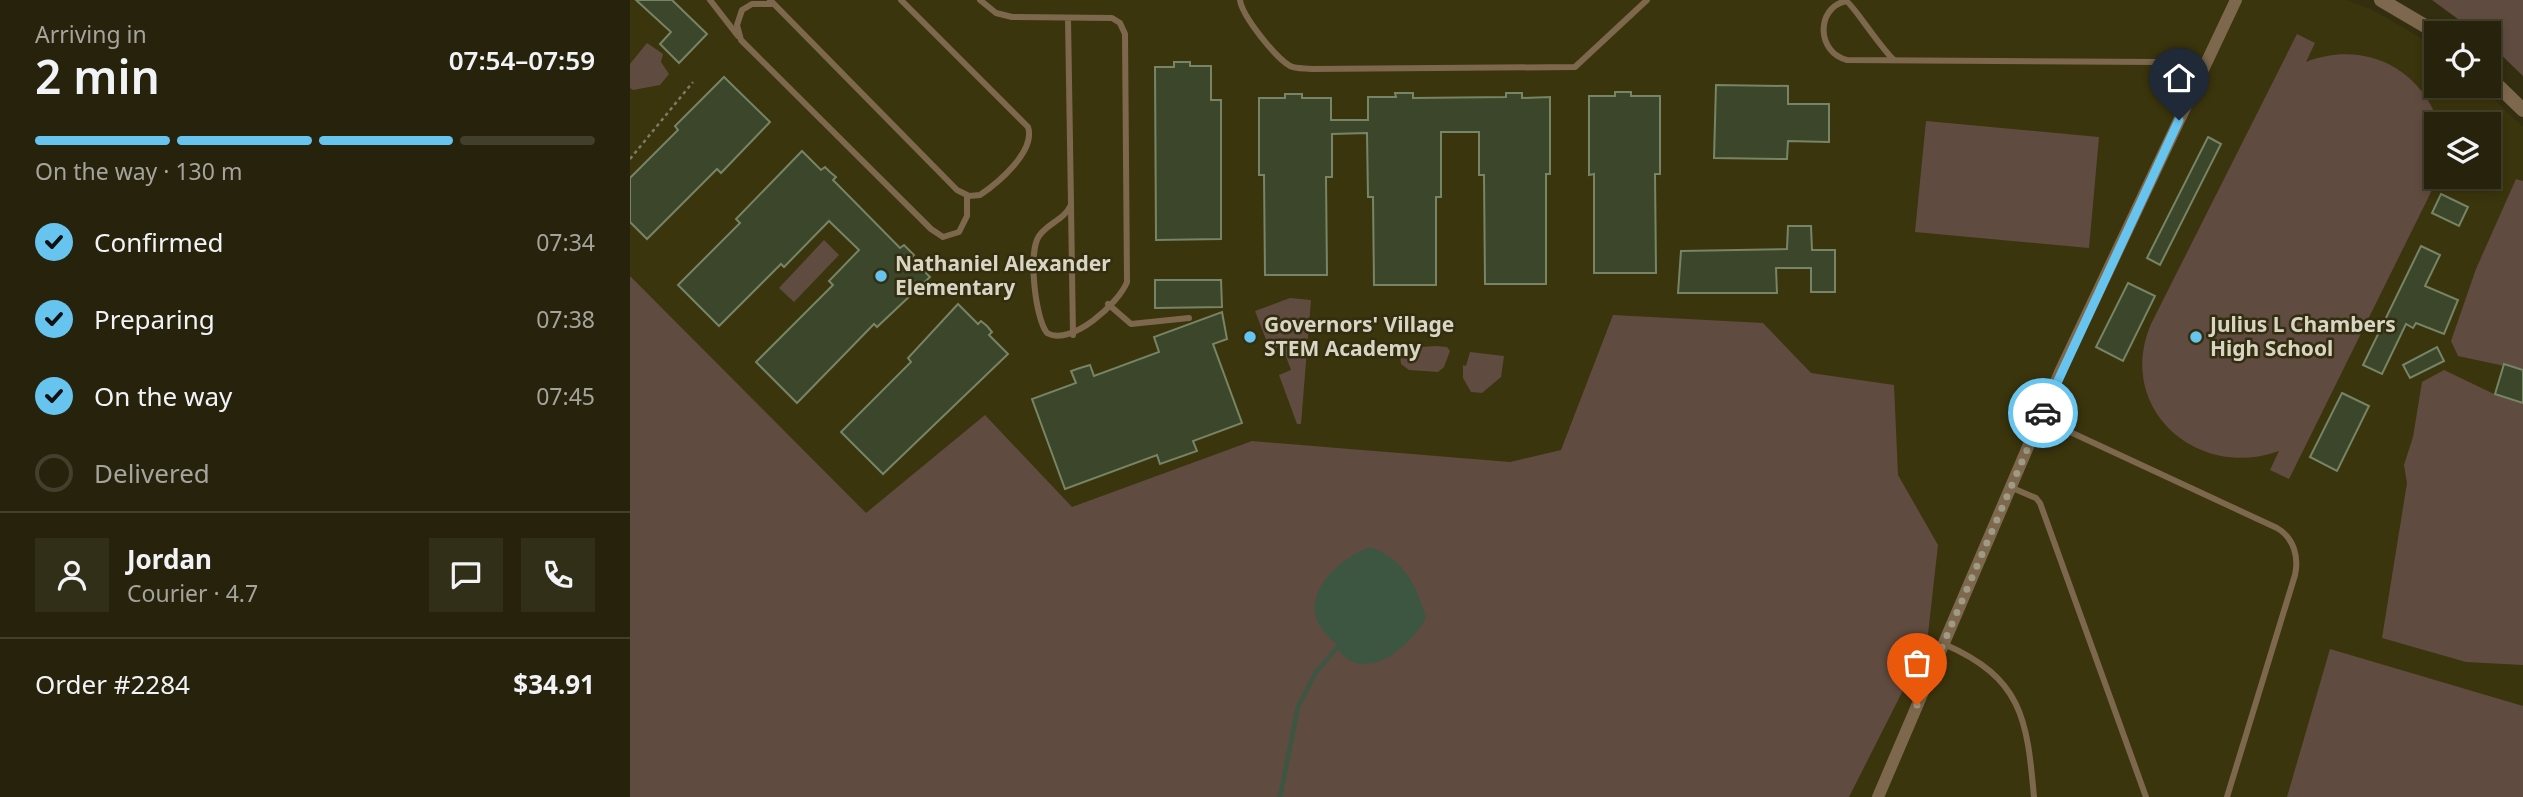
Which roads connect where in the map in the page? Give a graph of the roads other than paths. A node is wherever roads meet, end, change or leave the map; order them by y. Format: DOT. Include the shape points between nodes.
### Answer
graph roads {
  1 [pos="710,0"];
  2 [pos="901,0"];
  3 [pos="980,0"];
  4 [pos="1240,0"];
  5 [pos="1647,0"];
  6 [pos="2236,0"];
  7 [pos="2381,0"];
  8 [pos="772,2"];
  9 [pos="1068,18"];
  10 [pos="2424,25"];
  11 [pos="741,40"];
  12 [pos="1894,60"];
  13 [pos="2200,77"];
  14 [pos="2501,89"];
  15 [pos="2523,110"];
  16 [pos="967,196"];
  17 [pos="1071,197"];
  18 [pos="1108,304"];
  19 [pos="1189,318"];
  20 [pos="1073,335"];
  21 [pos="2040,418"];
  22 [pos="2010,487"];
  23 [pos="1944,644"];
  24 [pos="1878,797"];
  25 [pos="2034,797"];
  26 [pos="2146,797"];
  27 [pos="2227,797"];
  1 -- 11 [label="lane"];
  2 -- 16 [label="lane" via="1030,132 1027,148 983,194"];
  3 -- 9 [label="lane" via="1002,16"];
  4 -- 5 [label="lane" via="1246,18 1290,66 1404,69 1575,67"];
  6 -- 13 [label="street"];
  7 -- 10 [label="street"];
  8 -- 11 [label="lane" via="742,10 737,25"];
  8 -- 16 [label="lane"];
  9 -- 17 [label="lane"];
  9 -- 18 [label="lane" via="1112,18 1125,34 1128,276 1125,288"];
  11 -- 16 [label="lane" via="935,233 947,237 962,229"];
  12 -- 12 [label="lane" via="1847,60 1834,55 1823,28 1831,7 1846,1 1852,4"];
  12 -- 13 [label="lane" via="2158,62"];
  13 -- 21 [label="street"];
  14 -- 15 [label="street"];
  17 -- 20 [label="lane"];
  17 -- 20 [label="lane" via="1064,217 1038,238 1035,306 1048,333 1061,338"];
  18 -- 19 [label="lane" via="1131,324"];
  18 -- 20 [label="lane"];
  21 -- 22 [label="street"];
  21 -- 27 [label="lane" via="2277,528 2291,542 2297,561 2295,575"];
  22 -- 23 [label="street"];
  22 -- 26 [label="lane" via="2036,498 2042,508"];
  23 -- 24 [label="street"];
  23 -- 25 [label="lane" via="1982,663 2015,701 2027,733"];
}
